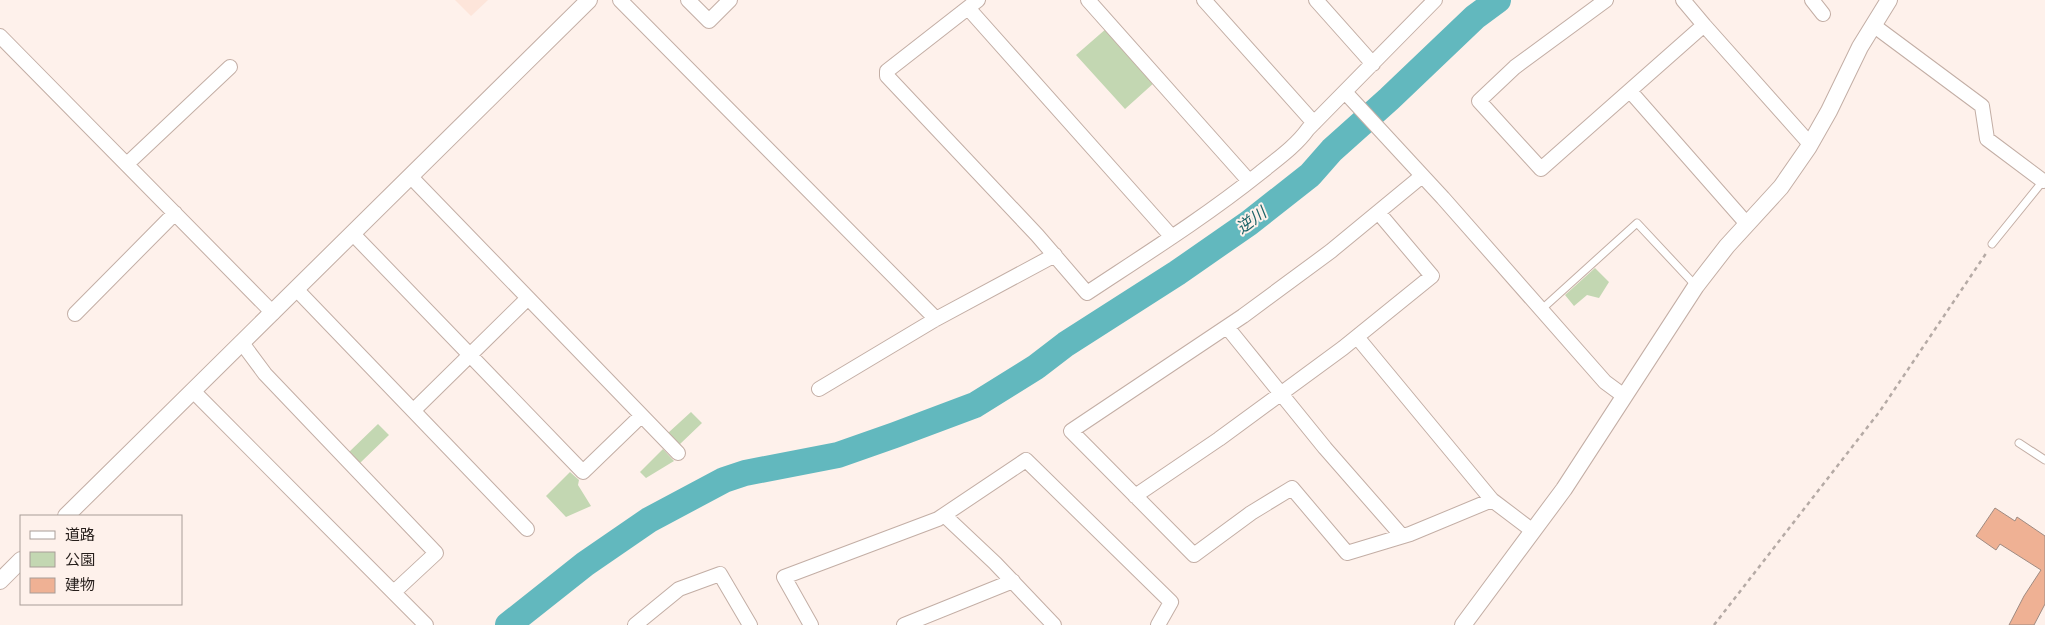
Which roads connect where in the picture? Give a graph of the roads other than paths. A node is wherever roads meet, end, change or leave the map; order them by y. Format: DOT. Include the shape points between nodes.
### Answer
graph roads {
  1 [pos="589,0"];
  2 [pos="620,0"];
  3 [pos="688,0"];
  4 [pos="730,0"];
  5 [pos="1088,0"];
  6 [pos="1204,0"];
  7 [pos="1316,0"];
  8 [pos="1606,0"];
  9 [pos="1683,0"];
  10 [pos="1812,0"];
  11 [pos="1889,0"];
  12 [pos="1434,1"];
  13 [pos="973,4"];
  14 [pos="1823,14"];
  15 [pos="1873,25"];
  16 [pos="1704,26"];
  17 [pos="0,36"];
  18 [pos="1374,64"];
  19 [pos="230,67"];
  20 [pos="1630,91"];
  21 [pos="1349,97"];
  22 [pos="1314,123"];
  23 [pos="1810,144"];
  24 [pos="127,164"];
  25 [pos="1422,176"];
  26 [pos="411,177"];
  27 [pos="1249,181"];
  28 [pos="2044,181"];
  29 [pos="1378,212"];
  30 [pos="175,213"];
  31 [pos="1747,224"];
  32 [pos="353,234"];
  33 [pos="1172,237"];
  34 [pos="1992,244"];
  35 [pos="1055,255"];
  36 [pos="1696,286"];
  37 [pos="297,290"];
  38 [pos="528,298"];
  39 [pos="1542,309"];
  40 [pos="273,313"];
  41 [pos="75,314"];
  42 [pos="936,319"];
  43 [pos="1227,327"];
  44 [pos="1357,337"];
  45 [pos="242,343"];
  46 [pos="470,355"];
  47 [pos="818,389"];
  48 [pos="194,391"];
  49 [pos="1281,393"];
  50 [pos="1624,396"];
  51 [pos="414,410"];
  52 [pos="642,416"];
  53 [pos="2019,442"];
  54 [pos="678,454"];
  55 [pos="2045,460"];
  56 [pos="1136,496"];
  57 [pos="1492,500"];
  58 [pos="67,515"];
  59 [pos="944,515"];
  60 [pos="527,529"];
  61 [pos="1533,531"];
  62 [pos="1402,536"];
  63 [pos="20,561"];
  64 [pos="2,575"];
  65 [pos="1013,581"];
  66 [pos="394,592"];
  67 [pos="426,625"];
  68 [pos="635,625"];
  69 [pos="750,625"];
  70 [pos="812,625"];
  71 [pos="904,625"];
  72 [pos="1054,625"];
  73 [pos="1158,625"];
  74 [pos="1463,625"];
  1 -- 26 [label="street"];
  2 -- 42 [label="street"];
  3 -- 4 [label="street" via="709,21"];
  5 -- 27 [label="street"];
  6 -- 22 [label="street"];
  7 -- 18 [label="street"];
  8 -- 20 [label="street" via="1515,67 1479,101 1541,170"];
  9 -- 16 [label="street"];
  10 -- 14 [label="street"];
  11 -- 15 [label="street"];
  12 -- 18 [label="street"];
  13 -- 33 [label="street"];
  13 -- 35 [label="street" via="887,70 887,76"];
  15 -- 23 [label="street"];
  15 -- 28 [label="street" via="1982,106 1987,138"];
  16 -- 20 [label="street"];
  16 -- 23 [label="street"];
  17 -- 24 [label="street"];
  18 -- 21 [label="street"];
  19 -- 24 [label="street"];
  20 -- 31 [label="street"];
  21 -- 22 [label="street"];
  21 -- 25 [label="street"];
  22 -- 27 [label="street"];
  23 -- 31 [label="street" via="1781,187"];
  24 -- 30 [label="street"];
  25 -- 29 [label="street"];
  25 -- 39 [label="street"];
  26 -- 32 [label="street"];
  26 -- 38 [label="street"];
  27 -- 33 [label="street"];
  28 -- 34 [label="lane"];
  29 -- 43 [label="street" via="1331,251"];
  29 -- 44 [label="street" via="1432,276"];
  30 -- 40 [label="street"];
  30 -- 41 [label="street"];
  31 -- 36 [label="street"];
  32 -- 37 [label="street"];
  32 -- 46 [label="street"];
  33 -- 35 [label="street" via="1087,292"];
  35 -- 42 [label="street"];
  36 -- 39 [label="lane" via="1637,223"];
  36 -- 50 [label="street"];
  37 -- 40 [label="street"];
  37 -- 51 [label="street"];
  38 -- 46 [label="street"];
  38 -- 52 [label="street"];
  39 -- 50 [label="street" via="1605,382"];
  40 -- 45 [label="street"];
  42 -- 47 [label="street"];
  43 -- 49 [label="street"];
  43 -- 56 [label="street" via="1072,431"];
  44 -- 49 [label="street"];
  44 -- 57 [label="street"];
  45 -- 48 [label="street"];
  45 -- 66 [label="street" via="265,374 436,553"];
  46 -- 51 [label="street"];
  46 -- 52 [label="street" via="583,472"];
  48 -- 58 [label="street"];
  48 -- 66 [label="street"];
  49 -- 56 [label="street"];
  49 -- 62 [label="street"];
  50 -- 61 [label="street"];
  51 -- 60 [label="street"];
  52 -- 54 [label="street"];
  53 -- 55 [label="lane"];
  56 -- 62 [label="street" via="1194,555 1251,513 1292,488 1347,553"];
  57 -- 61 [label="street"];
  57 -- 62 [label="street"];
  59 -- 65 [label="street"];
  59 -- 70 [label="street" via="784,577"];
  59 -- 73 [label="street" via="1026,460 1171,602"];
  61 -- 74 [label="street"];
  63 -- 64 [label="street"];
  65 -- 71 [label="street"];
  65 -- 72 [label="street"];
  66 -- 67 [label="street"];
  68 -- 69 [label="street" via="679,589 720,574"];
}
